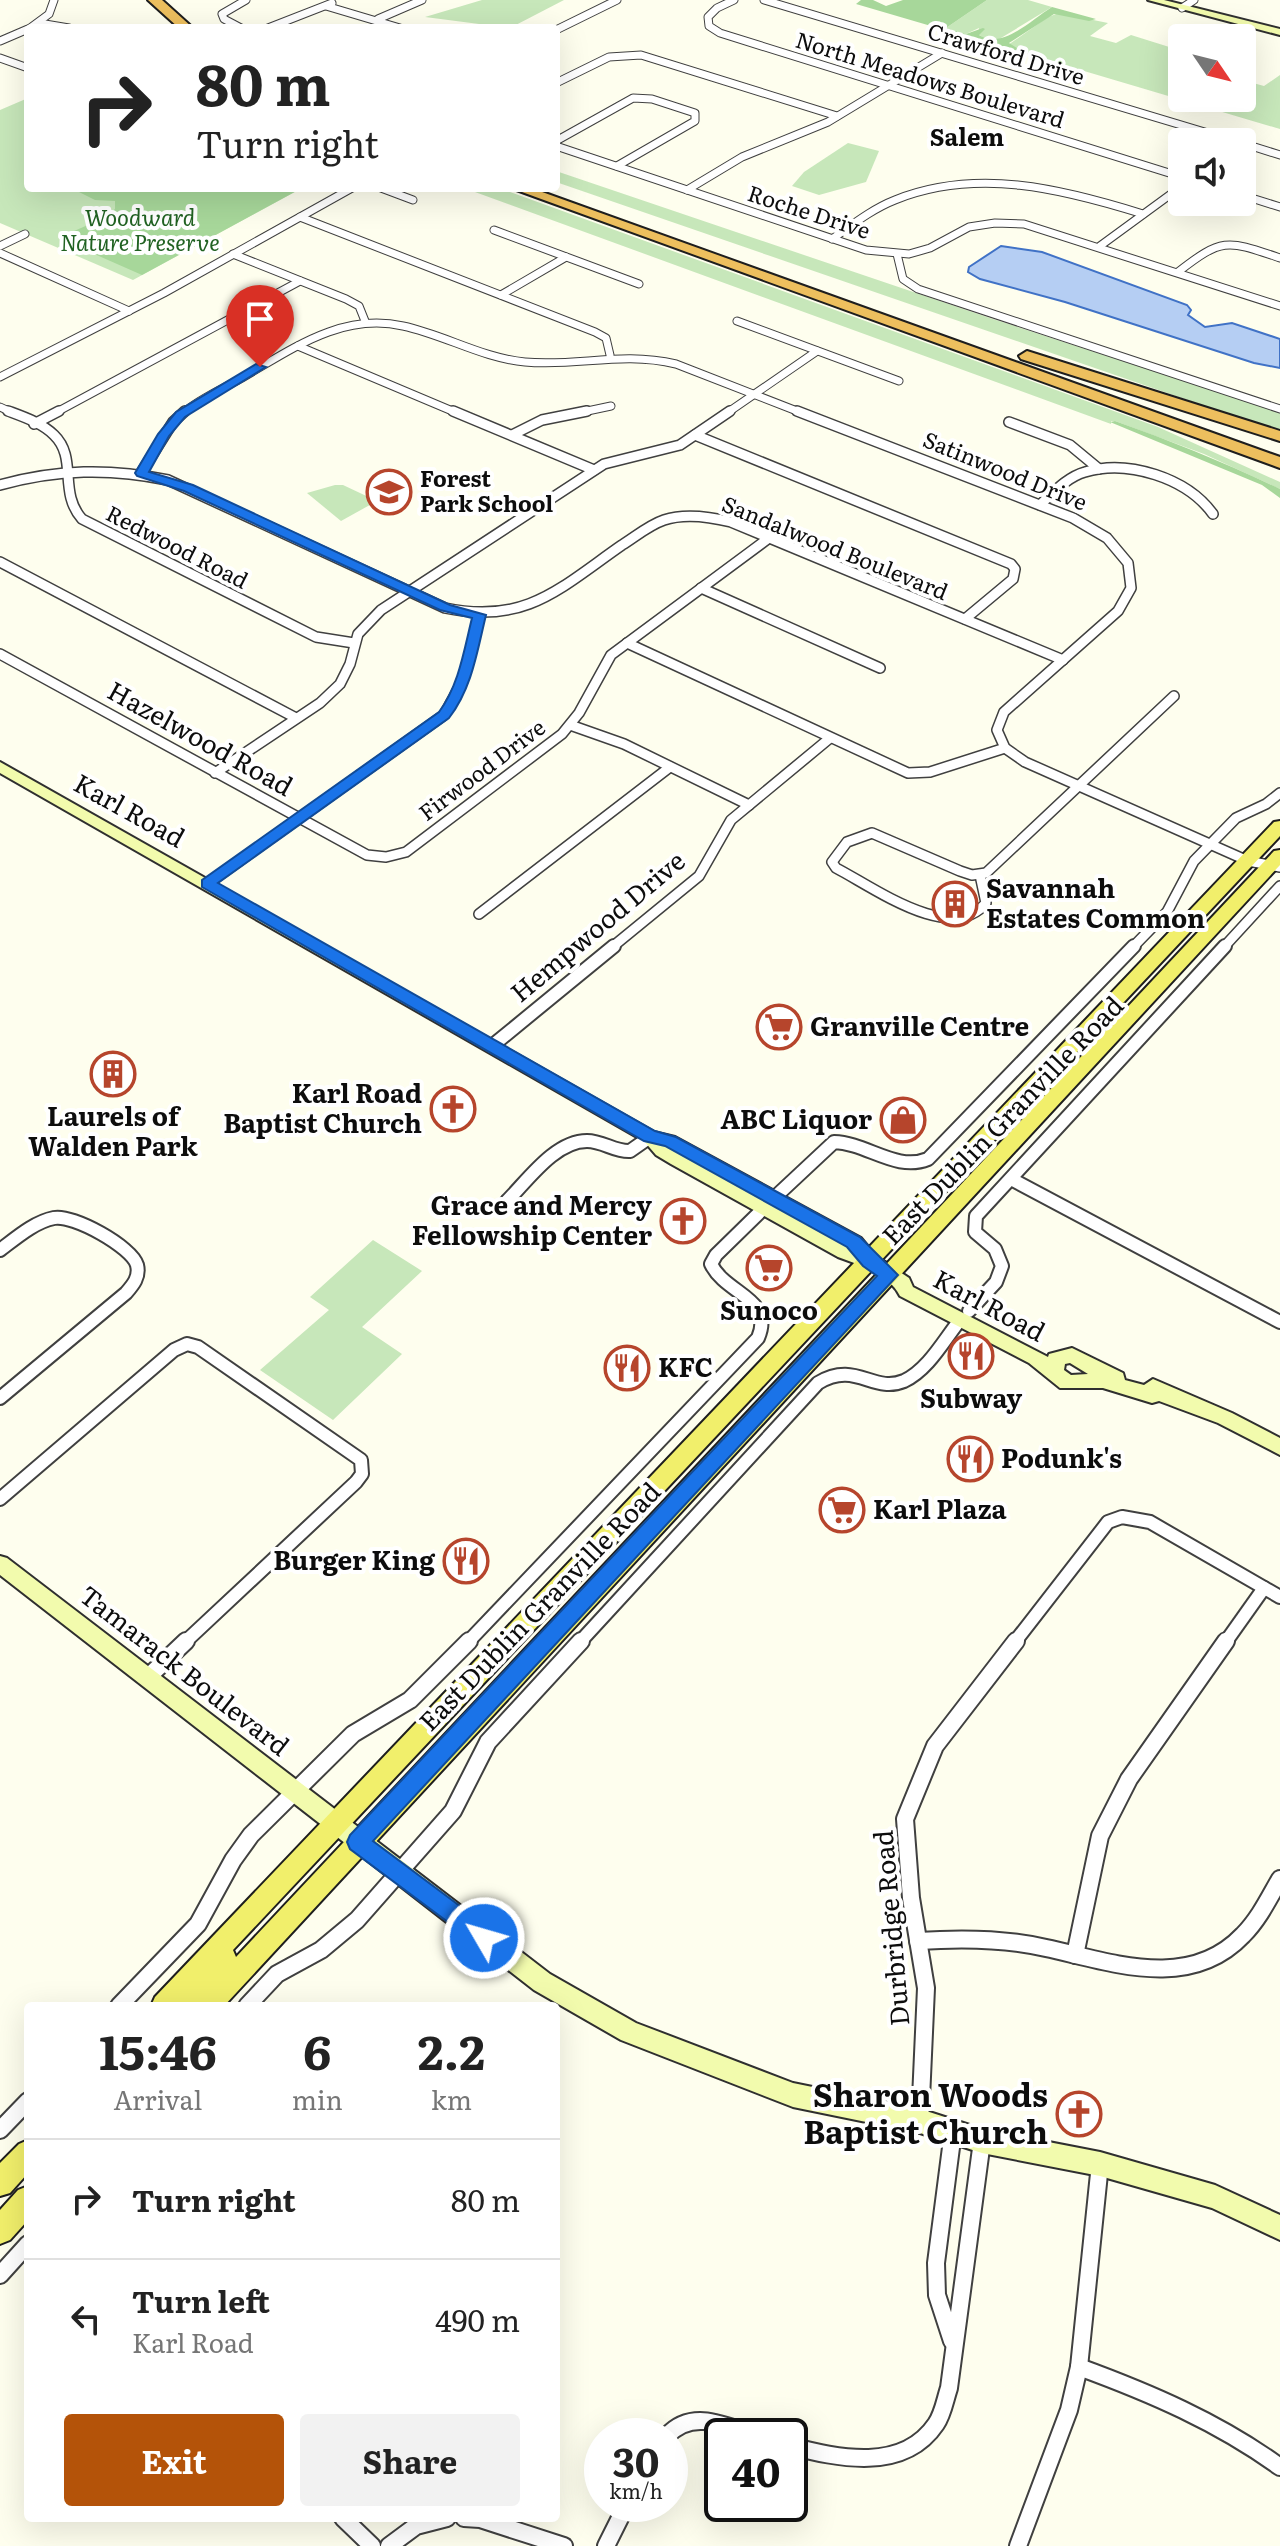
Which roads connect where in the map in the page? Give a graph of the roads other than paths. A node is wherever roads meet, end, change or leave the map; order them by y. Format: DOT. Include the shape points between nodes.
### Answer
graph roads {
  1 [pos="54,0"];
  2 [pos="154,0"];
  3 [pos="246,0"];
  4 [pos="338,0"];
  5 [pos="422,0"];
  6 [pos="617,0"];
  7 [pos="734,0"];
  8 [pos="764,0"];
  9 [pos="1153,0"];
  10 [pos="1194,0"];
  11 [pos="326,6"];
  12 [pos="1182,8"];
  13 [pos="378,19"];
  14 [pos="39,23"];
  15 [pos="45,24"];
  16 [pos="182,24"];
  17 [pos="233,24"];
  18 [pos="279,24"];
  19 [pos="390,24"];
  20 [pos="560,28"];
  21 [pos="24,30"];
  22 [pos="1280,32"];
  23 [pos="0,41"];
  24 [pos="942,53"];
  25 [pos="0,58"];
  26 [pos="24,67"];
  27 [pos="560,81"];
  28 [pos="888,86"];
  29 [pos="837,116"];
  30 [pos="1190,128"];
  31 [pos="560,141"];
  32 [pos="560,145"];
  33 [pos="1256,148"];
  34 [pos="1280,155"];
  35 [pos="617,166"];
  36 [pos="1168,173"];
  37 [pos="988,174"];
  38 [pos="992,184"];
  39 [pos="560,190"];
  40 [pos="687,190"];
  41 [pos="345,192"];
  42 [pos="392,192"];
  43 [pos="529,192"];
  44 [pos="1168,196"];
  45 [pos="1256,199"];
  46 [pos="413,200"];
  47 [pos="1280,207"];
  48 [pos="1143,214"];
  49 [pos="300,217"];
  50 [pos="494,230"];
  51 [pos="25,234"];
  52 [pos="832,239"];
  53 [pos="0,246"];
  54 [pos="1100,246"];
  55 [pos="0,253"];
  56 [pos="233,254"];
  57 [pos="897,254"];
  58 [pos="566,257"];
  59 [pos="1280,258"];
  60 [pos="1178,272"];
  61 [pos="300,281"];
  62 [pos="639,284"];
  63 [pos="501,295"];
  64 [pos="1280,306"];
  65 [pos="129,311"];
  66 [pos="365,321"];
  67 [pos="737,321"];
  68 [pos="298,346"];
  69 [pos="817,351"];
  70 [pos="610,355"];
  71 [pos="1025,355"];
  72 [pos="0,377"];
  73 [pos="899,381"];
  74 [pos="754,394"];
  75 [pos="611,406"];
  76 [pos="0,407"];
  77 [pos="1280,409"];
  78 [pos="1158,419"];
  79 [pos="1009,422"];
  80 [pos="34,424"];
  81 [pos="512,435"];
  82 [pos="695,435"];
  83 [pos="1280,436"];
  84 [pos="1280,449"];
  85 [pos="1280,463"];
  86 [pos="1099,469"];
  87 [pos="66,470"];
  88 [pos="594,470"];
  89 [pos="141,473"];
  90 [pos="1280,477"];
  91 [pos="0,485"];
  92 [pos="1040,505"];
  93 [pos="1213,514"];
  94 [pos="769,538"];
  95 [pos="0,562"];
  96 [pos="701,588"];
  97 [pos="409,591"];
  98 [pos="479,615"];
  99 [pos="965,619"];
  100 [pos="354,643"];
  101 [pos="627,643"];
  102 [pos="0,654"];
  103 [pos="1063,660"];
  104 [pos="880,668"];
  105 [pos="1174,696"];
  106 [pos="296,718"];
  107 [pos="573,726"];
  108 [pos="830,738"];
  109 [pos="1005,748"];
  110 [pos="0,767"];
  111 [pos="670,767"];
  112 [pos="215,773"];
  113 [pos="1080,786"];
  114 [pos="1280,793"];
  115 [pos="749,805"];
  116 [pos="300,818"];
  117 [pos="1280,826"];
  118 [pos="1212,846"];
  119 [pos="381,858"];
  120 [pos="1272,870"];
  121 [pos="980,875"];
  122 [pos="207,884"];
  123 [pos="479,914"];
  124 [pos="492,1046"];
  125 [pos="650,1137"];
  126 [pos="1011,1179"];
  127 [pos="507,1201"];
  128 [pos="769,1203"];
  129 [pos="0,1250"];
  130 [pos="870,1261"];
  131 [pos="896,1279"];
  132 [pos="964,1316"];
  133 [pos="1280,1322"];
  134 [pos="1057,1364"];
  135 [pos="1087,1374"];
  136 [pos="0,1398"];
  137 [pos="1280,1447"];
  138 [pos="0,1499"];
  139 [pos="0,1564"];
  140 [pos="1264,1588"];
  141 [pos="1280,1597"];
  142 [pos="147,1678"];
  143 [pos="294,1792"];
  144 [pos="334,1823"];
  145 [pos="358,1842"];
  146 [pos="399,1872"];
  147 [pos="1280,1879"];
  148 [pos="918,1941"];
  149 [pos="1075,1955"];
  150 [pos="123,2002"];
  151 [pos="168,2002"];
  152 [pos="190,2002"];
  153 [pos="211,2002"];
  154 [pos="251,2002"];
  155 [pos="24,2105"];
  156 [pos="920,2121"];
  157 [pos="0,2130"];
  158 [pos="953,2132"];
  159 [pos="982,2141"];
  160 [pos="24,2157"];
  161 [pos="1100,2164"];
  162 [pos="0,2183"];
  163 [pos="24,2204"];
  164 [pos="1280,2228"];
  165 [pos="0,2230"];
  166 [pos="24,2248"];
  167 [pos="0,2275"];
  168 [pos="953,2344"];
  169 [pos="1079,2367"];
  170 [pos="808,2451"];
  171 [pos="1280,2467"];
  172 [pos="347,2522"];
  173 [pos="432,2522"];
  174 [pos="489,2522"];
  175 [pos="618,2522"];
  176 [pos="372,2546"];
  177 [pos="389,2546"];
  178 [pos="564,2546"];
  179 [pos="606,2546"];
  180 [pos="1018,2546"];
  1 -- 14 [label="street"];
  2 -- 16 [label="highway"];
  3 -- 17 [label="street" via="222,14"];
  4 -- 11 [label="street"];
  5 -- 13 [label="street"];
  6 -- 20 [label="street"];
  7 -- 28 [label="street, North Meadows Boulevard" via="711,12 709,26"];
  8 -- 24 [label="street, Crawford Drive"];
  9 -- 12 [label="street"];
  10 -- 12 [label="street"];
  11 -- 13 [label="street"];
  11 -- 18 [label="street"];
  12 -- 22 [label="street"];
  13 -- 19 [label="street"];
  14 -- 15 [label="street"];
  21 -- 23 [label="street"];
  24 -- 28 [label="street"];
  24 -- 30 [label="street, Crawford Drive"];
  25 -- 26 [label="street"];
  27 -- 29 [label="street" via="624,54 657,59"];
  28 -- 29 [label="street"];
  28 -- 36 [label="street, North Meadows Boulevard"];
  29 -- 40 [label="street" via="742,157"];
  31 -- 35 [label="street" via="639,97 697,116"];
  32 -- 35 [label="street, Roche Drive"];
  33 -- 34 [label="street, Crawford Drive"];
  35 -- 40 [label="street, Roche Drive"];
  37 -- 38 [label="street"];
  38 -- 48 [label="street" via="1067,191"];
  38 -- 52 [label="street" via="944,187 899,199"];
  39 -- 71 [label="highway"];
  40 -- 52 [label="street, Roche Drive"];
  41 -- 49 [label="street"];
  42 -- 46 [label="street"];
  43 -- 78 [label="highway"];
  44 -- 48 [label="street"];
  45 -- 47 [label="street"];
  48 -- 54 [label="street"];
  49 -- 56 [label="street"];
  49 -- 63 [label="street"];
  50 -- 58 [label="street"];
  51 -- 53 [label="street"];
  52 -- 57 [label="street, Roche Drive"];
  54 -- 57 [label="street, Roche Drive" via="1039,227 995,223 958,231 920,251"];
  54 -- 60 [label="street, Roche Drive"];
  55 -- 65 [label="street"];
  56 -- 61 [label="street"];
  56 -- 65 [label="street"];
  57 -- 77 [label="street" via="903,279 918,289"];
  58 -- 62 [label="street"];
  58 -- 63 [label="street"];
  59 -- 60 [label="street" via="1220,243"];
  60 -- 64 [label="street, Roche Drive"];
  61 -- 66 [label="street" via="359,306"];
  61 -- 80 [label="street"];
  63 -- 70 [label="street" via="606,338"];
  65 -- 72 [label="street"];
  66 -- 68 [label="street" via="334,328"];
  66 -- 70 [label="street, Satinwood Drive" via="401,324 520,362"];
  67 -- 69 [label="street"];
  68 -- 81 [label="street"];
  68 -- 89 [label="street" via="187,409"];
  69 -- 73 [label="street"];
  69 -- 74 [label="street"];
  70 -- 74 [label="street, Satinwood Drive" via="660,359"];
  71 -- 83 [label="highway"];
  71 -- 84 [label="highway"];
  74 -- 82 [label="street"];
  74 -- 92 [label="street, Satinwood Drive"];
  75 -- 81 [label="street" via="542,420"];
  76 -- 80 [label="street, Redwood Road"];
  78 -- 85 [label="highway"];
  78 -- 90 [label="highway"];
  79 -- 86 [label="street" via="1076,447"];
  80 -- 87 [label="street, Redwood Road" via="60,440"];
  81 -- 88 [label="street"];
  82 -- 88 [label="street" via="668,451 625,456"];
  82 -- 99 [label="street" via="1005,559 1015,569 1013,579"];
  86 -- 92 [label="street" via="1073,478"];
  86 -- 93 [label="street" via="1136,471 1185,487 1206,501"];
  87 -- 89 [label="street, Sandalwood Boulevard"];
  87 -- 91 [label="street, Sandalwood Boulevard"];
  87 -- 100 [label="street, Redwood Road" via="67,497 82,519 316,637"];
  88 -- 97 [label="street"];
  89 -- 97 [label="street, Sandalwood Boulevard" via="189,488"];
  92 -- 103 [label="street, Satinwood Drive" via="1107,538 1128,563 1131,588 1118,611"];
  94 -- 96 [label="street, Firwood Drive"];
  94 -- 98 [label="street, Sandalwood Boulevard" via="709,516 664,520 537,603 514,612"];
  94 -- 99 [label="street, Sandalwood Boulevard"];
  95 -- 106 [label="street"];
  96 -- 101 [label="street, Firwood Drive"];
  96 -- 104 [label="street"];
  97 -- 98 [label="street, Sandalwood Boulevard" via="462,614"];
  97 -- 100 [label="street" via="372,617"];
  98 -- 116 [label="street" via="464,678 444,715"];
  99 -- 103 [label="street, Sandalwood Boulevard"];
  100 -- 106 [label="street" via="340,684"];
  101 -- 107 [label="street, Firwood Drive" via="594,680"];
  101 -- 108 [label="street"];
  102 -- 112 [label="street, Hazelwood Road"];
  103 -- 109 [label="street, Satinwood Drive" via="1004,712 997,730"];
  105 -- 113 [label="street"];
  106 -- 112 [label="street"];
  107 -- 111 [label="street"];
  107 -- 119 [label="street, Firwood Drive" via="406,852"];
  108 -- 109 [label="street" via="898,770 920,774"];
  108 -- 115 [label="street, Hempwood Drive"];
  109 -- 113 [label="street"];
  110 -- 122 [label="street, Karl Road"];
  111 -- 115 [label="street"];
  111 -- 123 [label="street"];
  112 -- 116 [label="street, Hazelwood Road"];
  113 -- 118 [label="street"];
  113 -- 121 [label="street" via="992,870"];
  114 -- 118 [label="street, East Dublin Granville Road" via="1236,818"];
  115 -- 124 [label="street, Hempwood Drive" via="731,820 699,876"];
  116 -- 119 [label="street, Hazelwood Road"];
  116 -- 122 [label="street"];
  117 -- 120 [label="main road, East Dublin Granville Road"];
  118 -- 120 [label="street"];
  118 -- 128 [label="street, East Dublin Granville Road" via="1187,870 1167,912 928,1159 907,1165 857,1142 834,1142"];
  120 -- 126 [label="street, East Dublin Granville Road"];
  120 -- 130 [label="main road, East Dublin Granville Road"];
  120 -- 131 [label="main road, East Dublin Granville Road"];
  121 -- 121 [label="street" via="986,903 979,912 968,918 941,918 836,868 833,856 858,835 872,833"];
  122 -- 124 [label="street, Karl Road"];
  124 -- 125 [label="street, Karl Road"];
  125 -- 127 [label="street" via="623,1153 594,1141 577,1142 562,1149"];
  125 -- 128 [label="street, Karl Road" via="662,1151"];
  126 -- 132 [label="street, East Dublin Granville Road" via="974,1222 975,1232 1001,1257 1003,1268"];
  126 -- 133 [label="street"];
  128 -- 130 [label="street, Karl Road" via="847,1254"];
  128 -- 143 [label="street, East Dublin Granville Road" via="711,1264 717,1279 761,1312 764,1324 758,1338 432,1680 410,1700 353,1734"];
  129 -- 136 [label="street" via="35,1224 68,1216 133,1256 139,1275 126,1293"];
  130 -- 131 [label="street, Karl Road"];
  130 -- 144 [label="main road, East Dublin Granville Road"];
  131 -- 132 [label="street, Karl Road" via="906,1291"];
  131 -- 145 [label="main road, East Dublin Granville Road"];
  132 -- 134 [label="street, Karl Road" via="1036,1358"];
  132 -- 146 [label="street, East Dublin Granville Road" via="908,1379 887,1383 835,1372 818,1383 488,1742 453,1811"];
  134 -- 135 [label="street" via="1078,1356"];
  134 -- 135 [label="street" via="1067,1383"];
  135 -- 137 [label="street" via="1160,1393"];
  138 -- 142 [label="street" via="187,1344 356,1456 363,1466 356,1482"];
  139 -- 142 [label="street, Tamarack Boulevard"];
  140 -- 141 [label="street"];
  140 -- 148 [label="street, Durbridge Road" via="1150,1522 1122,1517 1099,1531 935,1746 905,1819"];
  140 -- 149 [label="street" via="1123,1791 1100,1836"];
  142 -- 143 [label="street, Tamarack Boulevard"];
  143 -- 144 [label="street, Tamarack Boulevard"];
  143 -- 150 [label="street, East Dublin Granville Road" via="251,1835 198,1924"];
  144 -- 145 [label="street, Tamarack Boulevard"];
  144 -- 151 [label="main road, East Dublin Granville Road"];
  144 -- 152 [label="main road" via="317,1858 239,1939"];
  145 -- 146 [label="street, Tamarack Boulevard"];
  145 -- 153 [label="main road, East Dublin Granville Road"];
  146 -- 154 [label="street, East Dublin Granville Road" via="339,1936 277,1974"];
  146 -- 156 [label="street, Tamarack Boulevard" via="542,1982 629,2032 793,2095"];
  147 -- 149 [label="street" via="1241,1938 1201,1963 1174,1969 1120,1968"];
  148 -- 149 [label="street" via="1016,1942"];
  148 -- 156 [label="street, Durbridge Road" via="926,1988"];
  155 -- 157 [label="street"];
  156 -- 158 [label="street, Tamarack Boulevard"];
  158 -- 159 [label="street, Tamarack Boulevard"];
  158 -- 168 [label="street" via="936,2263 937,2295"];
  159 -- 161 [label="street, Tamarack Boulevard"];
  159 -- 168 [label="street"];
  160 -- 162 [label="main road"];
  161 -- 164 [label="street, Tamarack Boulevard" via="1215,2197"];
  161 -- 169 [label="street"];
  163 -- 165 [label="main road"];
  166 -- 167 [label="street"];
  168 -- 170 [label="street" via="949,2388 936,2423 911,2449 861,2461"];
  169 -- 171 [label="street" via="1224,2428"];
  169 -- 180 [label="street" via="1069,2410"];
  172 -- 176 [label="street"];
  173 -- 177 [label="street" via="416,2526"];
  174 -- 178 [label="street"];
  175 -- 179 [label="street"];
}
